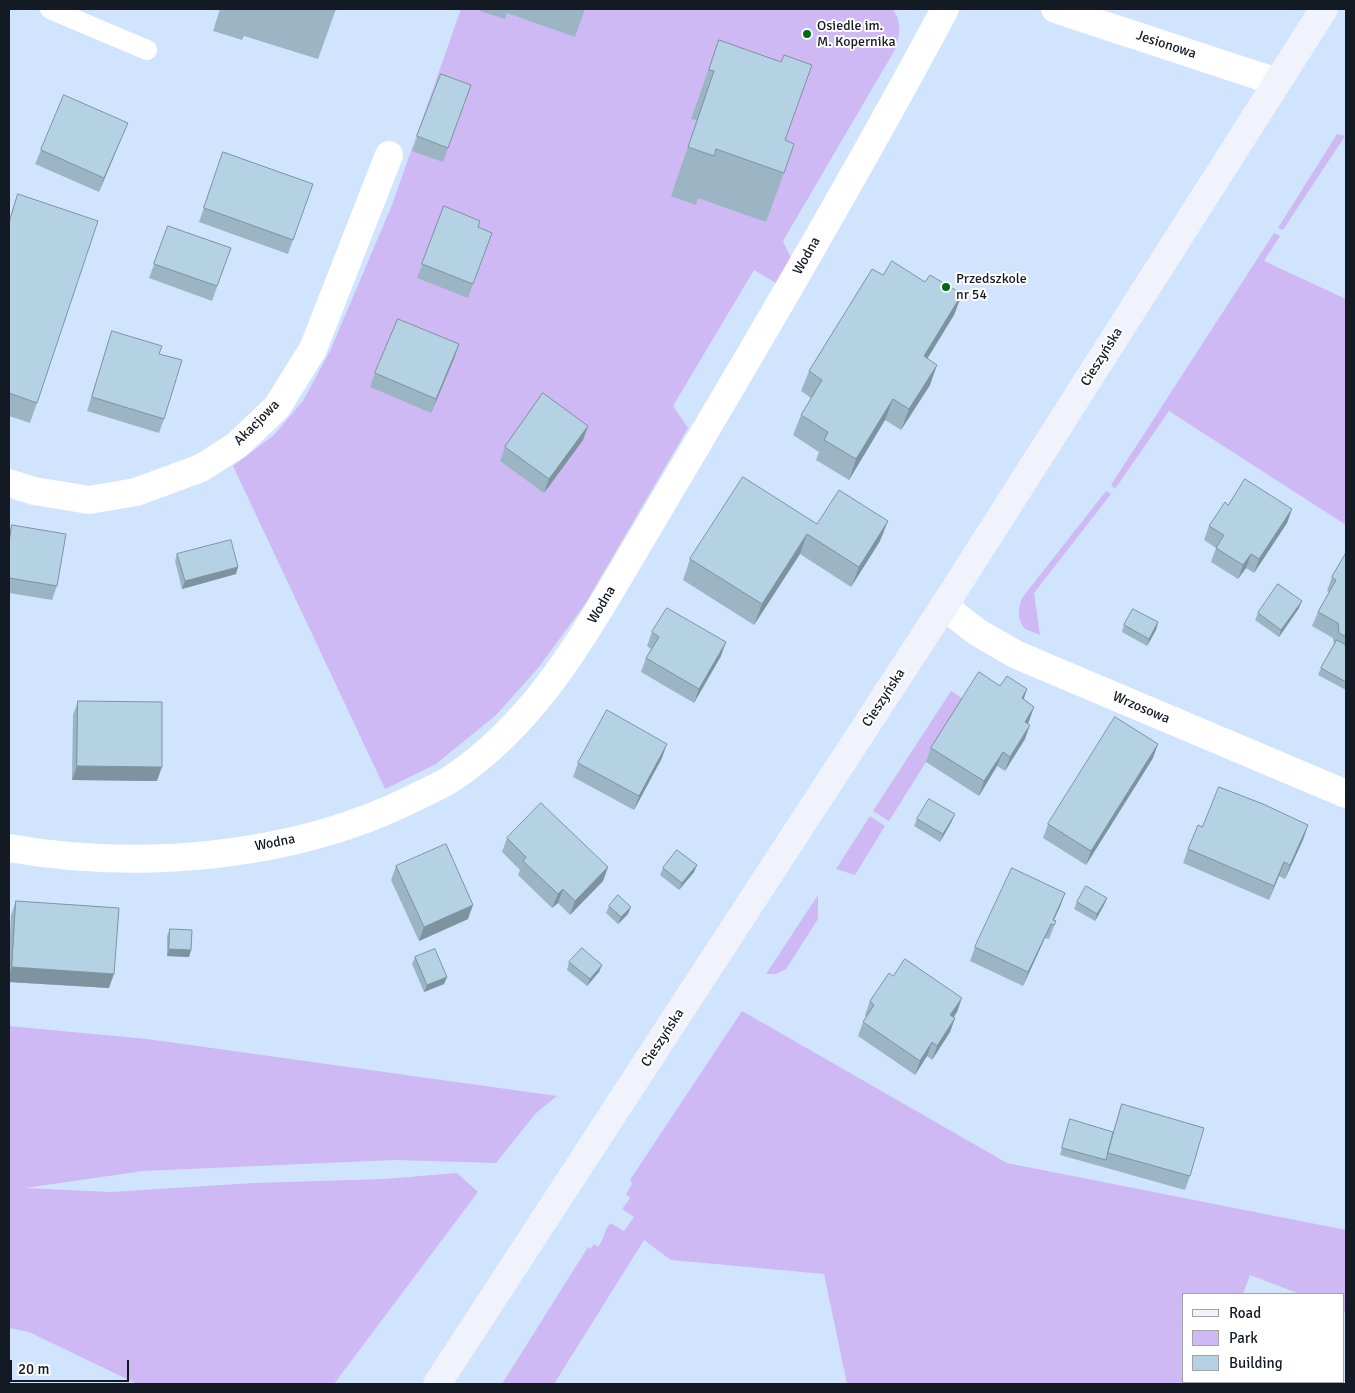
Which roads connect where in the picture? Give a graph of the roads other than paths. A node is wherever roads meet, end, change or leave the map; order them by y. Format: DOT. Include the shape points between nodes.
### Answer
graph roads {
  1 [pos="50,9"];
  2 [pos="945,9"];
  3 [pos="1056,9"];
  4 [pos="1324,9"];
  5 [pos="147,50"];
  6 [pos="1277,82"];
  7 [pos="389,155"];
  8 [pos="9,483"];
  9 [pos="944,606"];
  10 [pos="1346,794"];
  11 [pos="9,848"];
  12 [pos="437,1384"];
  1 -- 5 [label="lane"];
  2 -- 11 [label="street, Wodna" via="793,282 592,622 555,678 512,729 450,780 390,810 330,831 210,854 148,859 89,858"];
  3 -- 6 [label="street, Jesionowa"];
  4 -- 6 [label="main road, Cieszyńska"];
  6 -- 9 [label="main road, Cieszyńska"];
  7 -- 8 [label="street, Akacjowa" via="313,350 277,406 237,445 200,468 136,492 89,500 34,491"];
  9 -- 10 [label="street, Wrzosowa" via="977,632 1016,655"];
  9 -- 12 [label="main road, Cieszyńska"];
}
